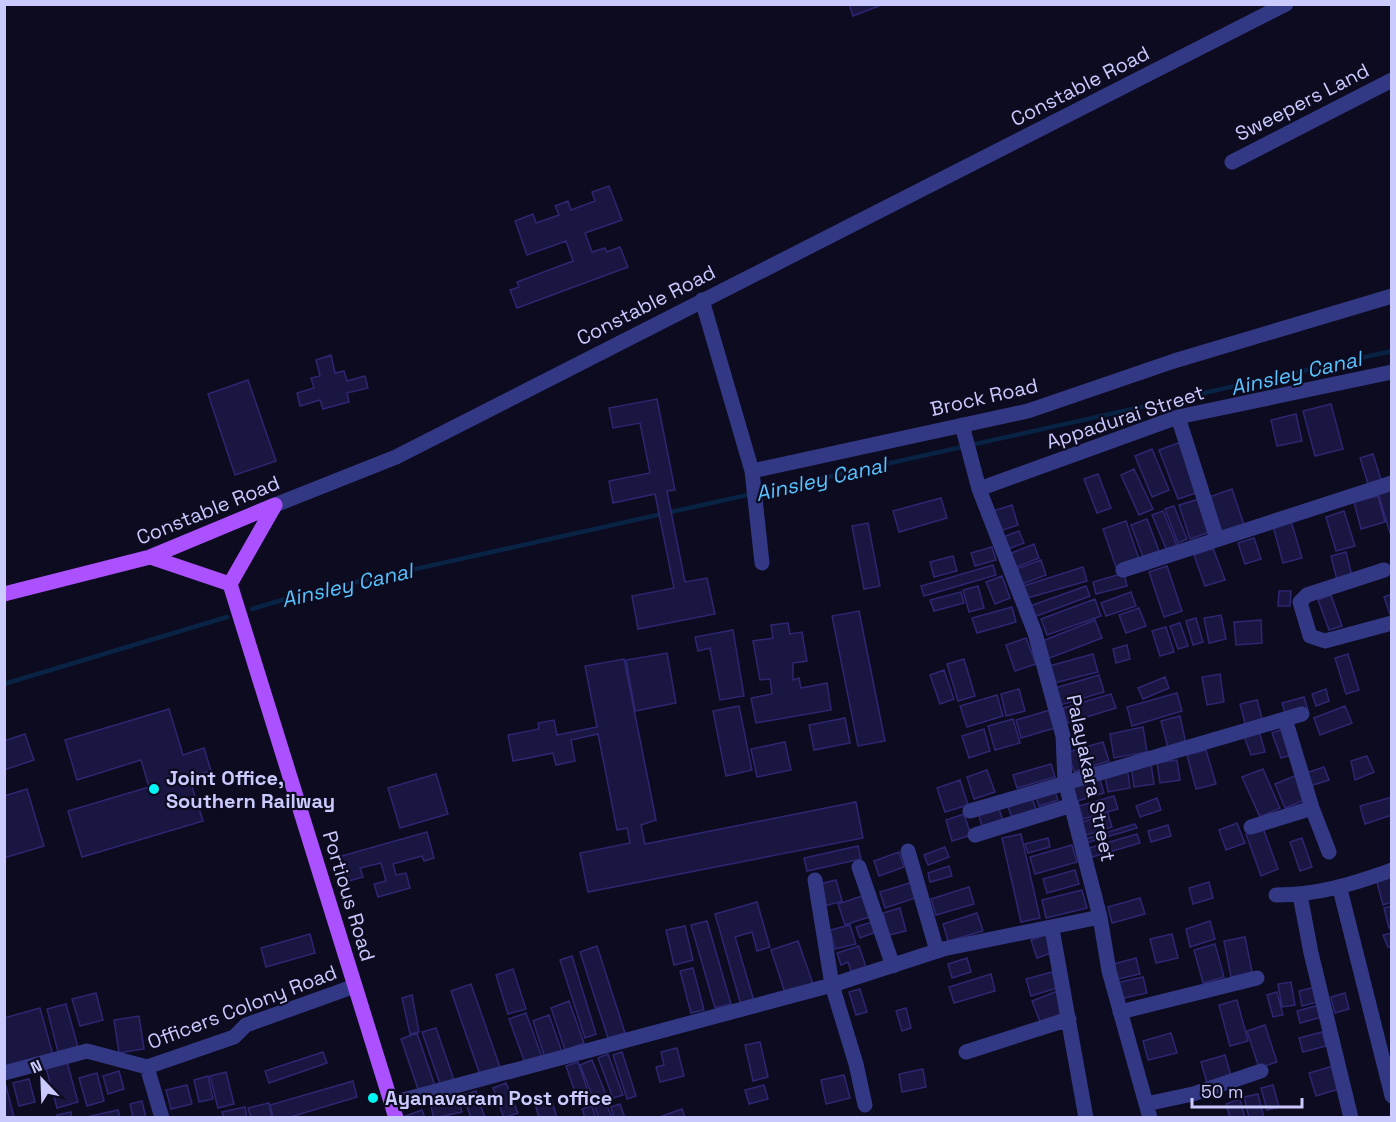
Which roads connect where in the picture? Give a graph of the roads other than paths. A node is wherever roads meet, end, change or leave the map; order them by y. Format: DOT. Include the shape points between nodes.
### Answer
graph roads {
  1 [pos="1286,4"];
  2 [pos="1392,80"];
  3 [pos="1232,162"];
  4 [pos="1392,296"];
  5 [pos="702,300"];
  6 [pos="1392,372"];
  7 [pos="1178,417"];
  8 [pos="962,425"];
  9 [pos="752,471"];
  10 [pos="1392,483"];
  11 [pos="980,489"];
  12 [pos="275,505"];
  13 [pos="1217,538"];
  14 [pos="150,557"];
  15 [pos="762,563"];
  16 [pos="1123,570"];
  17 [pos="1383,570"];
  18 [pos="230,584"];
  19 [pos="4,594"];
  20 [pos="1392,623"];
  21 [pos="1302,714"];
  22 [pos="1285,719"];
  23 [pos="1065,782"];
  24 [pos="1072,805"];
  25 [pos="1312,808"];
  26 [pos="970,811"];
  27 [pos="1251,827"];
  28 [pos="975,835"];
  29 [pos="908,851"];
  30 [pos="1329,852"];
  31 [pos="859,867"];
  32 [pos="1392,870"];
  33 [pos="815,880"];
  34 [pos="1340,889"];
  35 [pos="1300,895"];
  36 [pos="1276,896"];
  37 [pos="1100,917"];
  38 [pos="1052,929"];
  39 [pos="937,951"];
  40 [pos="893,966"];
  41 [pos="1257,978"];
  42 [pos="832,985"];
  43 [pos="355,986"];
  44 [pos="1120,1012"];
  45 [pos="1068,1019"];
  46 [pos="966,1052"];
  47 [pos="147,1067"];
  48 [pos="1261,1071"];
  49 [pos="4,1073"];
  50 [pos="1392,1096"];
  51 [pos="864,1105"];
  52 [pos="394,1110"];
  53 [pos="1148,1111"];
  54 [pos="162,1118"];
  55 [pos="1086,1118"];
  56 [pos="1351,1118"];
  1 -- 5 [label="street, Constable Road"];
  2 -- 3 [label="street, Sweepers Land"];
  4 -- 8 [label="street, Brock Road" via="1174,361 1028,411"];
  5 -- 9 [label="street"];
  5 -- 12 [label="street, Constable Road" via="396,457"];
  6 -- 7 [label="street, Appadurai Street"];
  7 -- 11 [label="street, Appadurai Street"];
  7 -- 13 [label="street"];
  8 -- 9 [label="street, Brock Road"];
  8 -- 11 [label="street, Palayakara Street"];
  9 -- 15 [label="street"];
  10 -- 13 [label="street"];
  11 -- 23 [label="street, Palayakara Street" via="1035,633 1063,736"];
  12 -- 14 [label="main road, Constable Road"];
  12 -- 18 [label="main road"];
  13 -- 16 [label="street"];
  14 -- 18 [label="main road"];
  14 -- 19 [label="main road, Constable Road"];
  17 -- 20 [label="street" via="1307,595 1300,602 1310,636 1316,640"];
  18 -- 43 [label="main road, Portious Road"];
  21 -- 22 [label="street"];
  22 -- 23 [label="street"];
  22 -- 25 [label="street"];
  23 -- 24 [label="street, Palayakara Street"];
  23 -- 26 [label="street"];
  24 -- 28 [label="street"];
  24 -- 37 [label="street, Palayakara Street"];
  25 -- 27 [label="street"];
  25 -- 30 [label="street"];
  29 -- 39 [label="street"];
  31 -- 40 [label="street"];
  32 -- 34 [label="street"];
  33 -- 42 [label="street"];
  34 -- 35 [label="street"];
  34 -- 50 [label="street"];
  35 -- 36 [label="street"];
  35 -- 56 [label="street"];
  37 -- 38 [label="street"];
  37 -- 44 [label="street, Palayakara Street"];
  38 -- 39 [label="street"];
  38 -- 45 [label="street"];
  39 -- 40 [label="street"];
  40 -- 42 [label="street"];
  41 -- 44 [label="street"];
  42 -- 51 [label="street"];
  42 -- 52 [label="street"];
  43 -- 47 [label="street, Officers Colony Road" via="246,1025 234,1037"];
  43 -- 52 [label="main road, Portious Road"];
  44 -- 53 [label="street, Palayakara Street"];
  45 -- 46 [label="street"];
  45 -- 55 [label="street"];
  47 -- 49 [label="street, Officers Colony Road" via="87,1051"];
  47 -- 54 [label="street"];
  48 -- 53 [label="street"];
}
